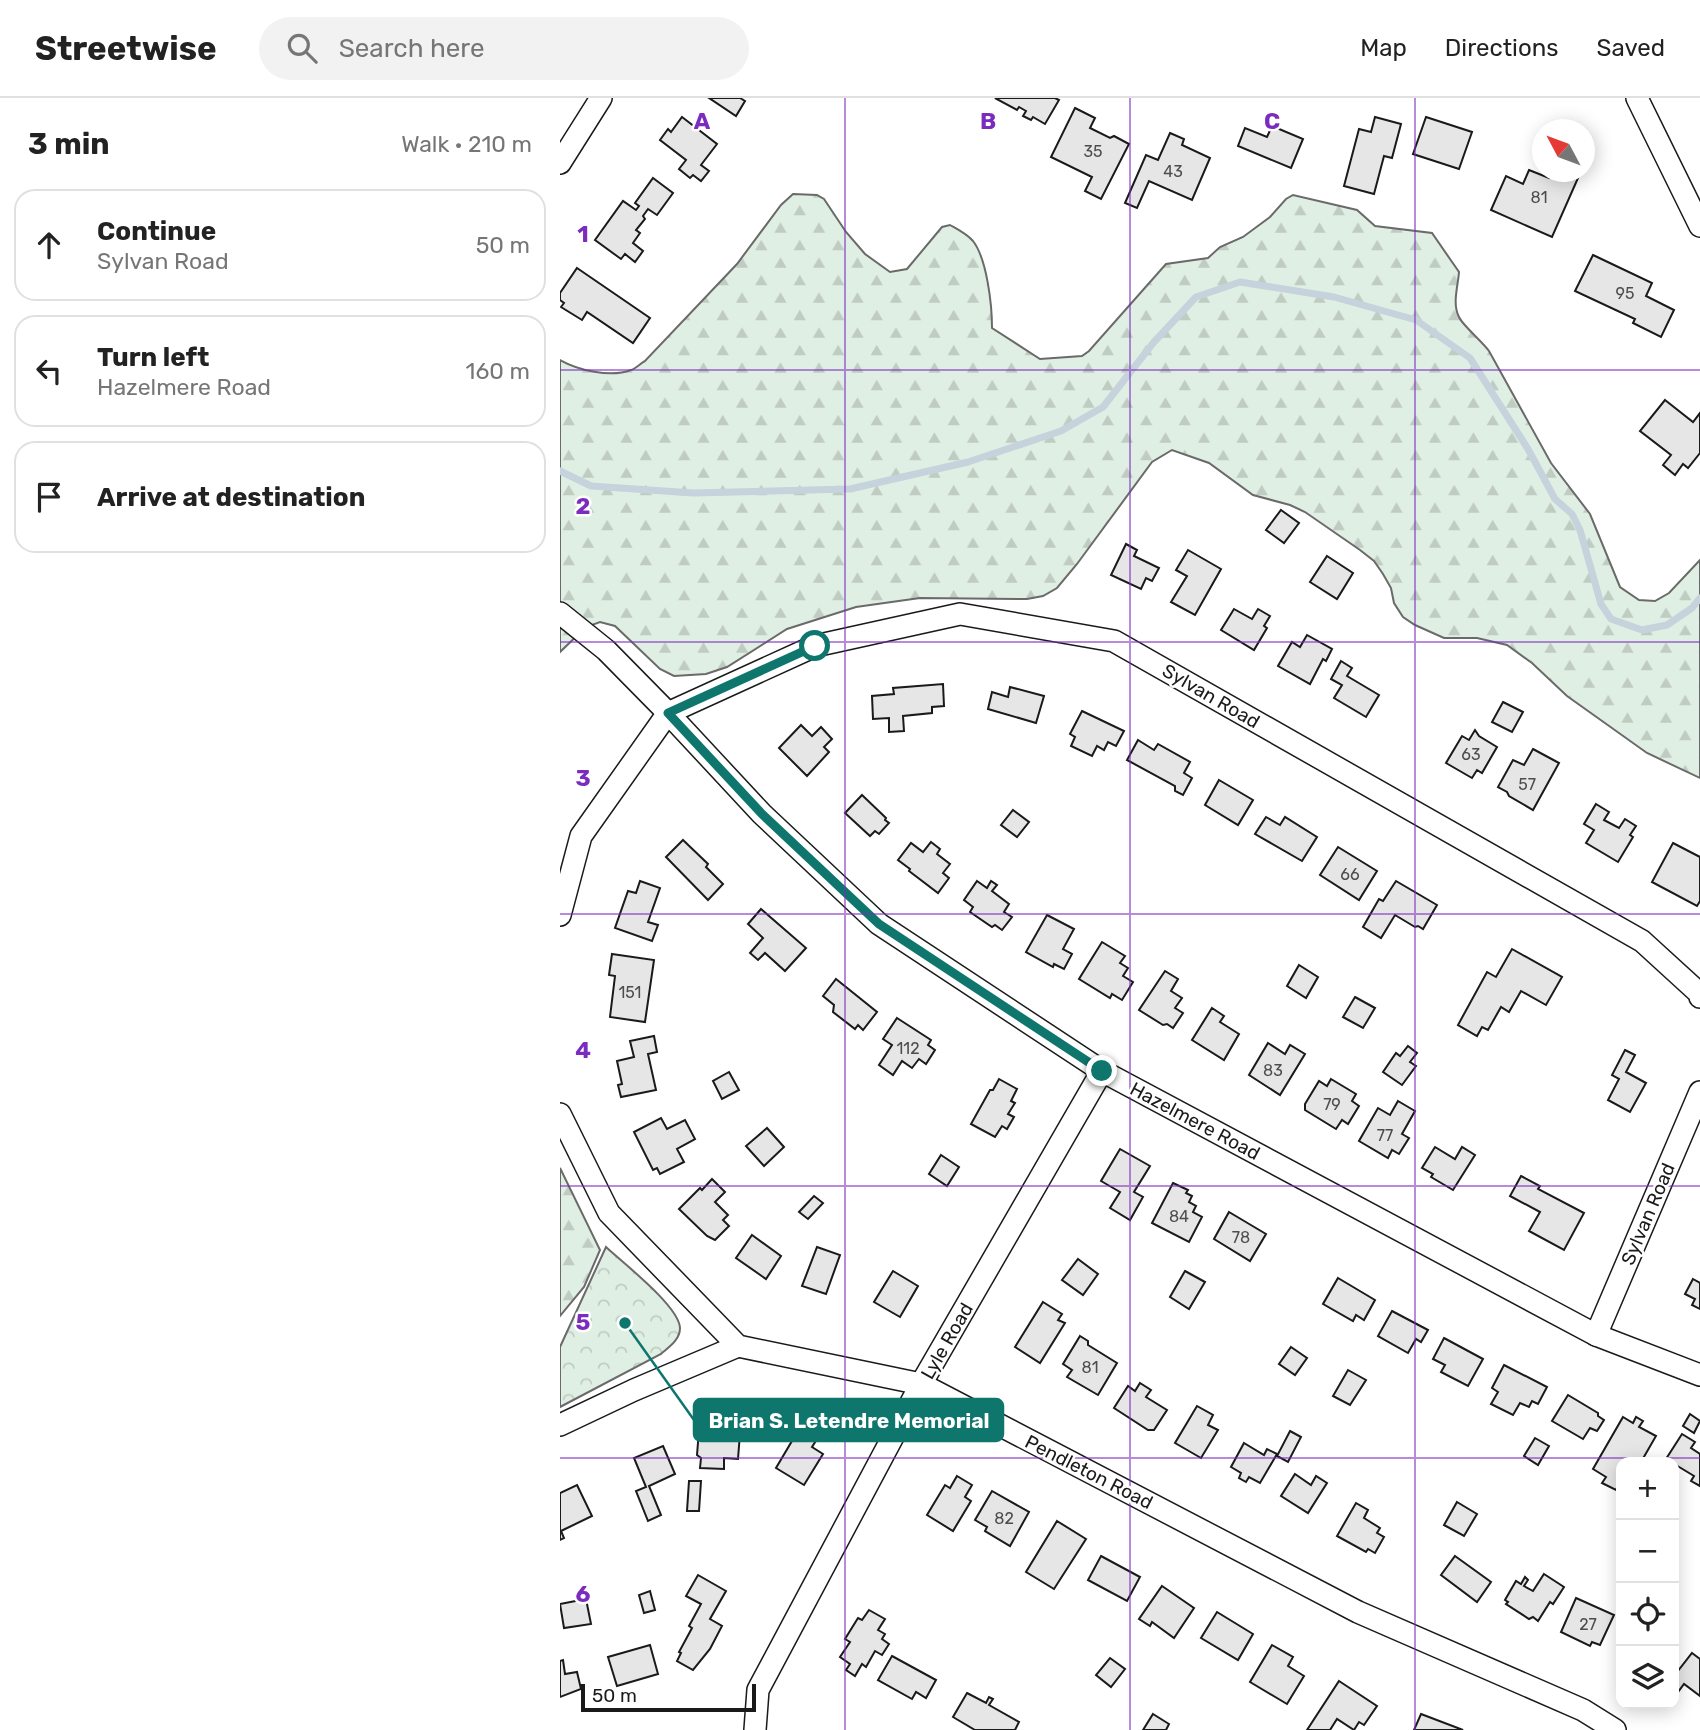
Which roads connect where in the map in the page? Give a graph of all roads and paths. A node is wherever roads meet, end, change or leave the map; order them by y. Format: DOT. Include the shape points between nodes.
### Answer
graph roads {
  1 [pos="601,98"];
  2 [pos="1637,98"];
  3 [pos="560,163"];
  4 [pos="1700,226"];
  5 [pos="560,613"];
  6 [pos="668,713"];
  7 [pos="560,915"];
  8 [pos="1700,997"];
  9 [pos="1102,1071"];
  10 [pos="1700,1092"];
  11 [pos="560,1114"];
  12 [pos="1596,1335"];
  13 [pos="738,1346"];
  14 [pos="1700,1375"];
  15 [pos="921,1384"];
  16 [pos="560,1426"];
  17 [pos="755,1730"];
  18 [pos="1615,1730"];
  1 -- 3 [label="street"];
  2 -- 4 [label="street"];
  5 -- 6 [label="street, Hazelmere Road" via="606,650"];
  6 -- 7 [label="street" via="581,836"];
  6 -- 8 [label="street, Sylvan Road" via="815,646 960,614 1114,641 1642,941"];
  6 -- 9 [label="street, Hazelmere Road" via="762,814 879,924"];
  9 -- 12 [label="street, Hazelmere Road"];
  9 -- 15 [label="street, Lyle Road"];
  10 -- 12 [label="street, Sylvan Road"];
  11 -- 13 [label="street" via="609,1213"];
  12 -- 14 [label="street, Hazelmere Road"];
  13 -- 15 [label="street, Pendleton Road"];
  13 -- 16 [label="street"];
  15 -- 17 [label="street, Lyle Road" via="758,1690"];
  15 -- 18 [label="street, Pendleton Road" via="1358,1612 1583,1710"];
}
